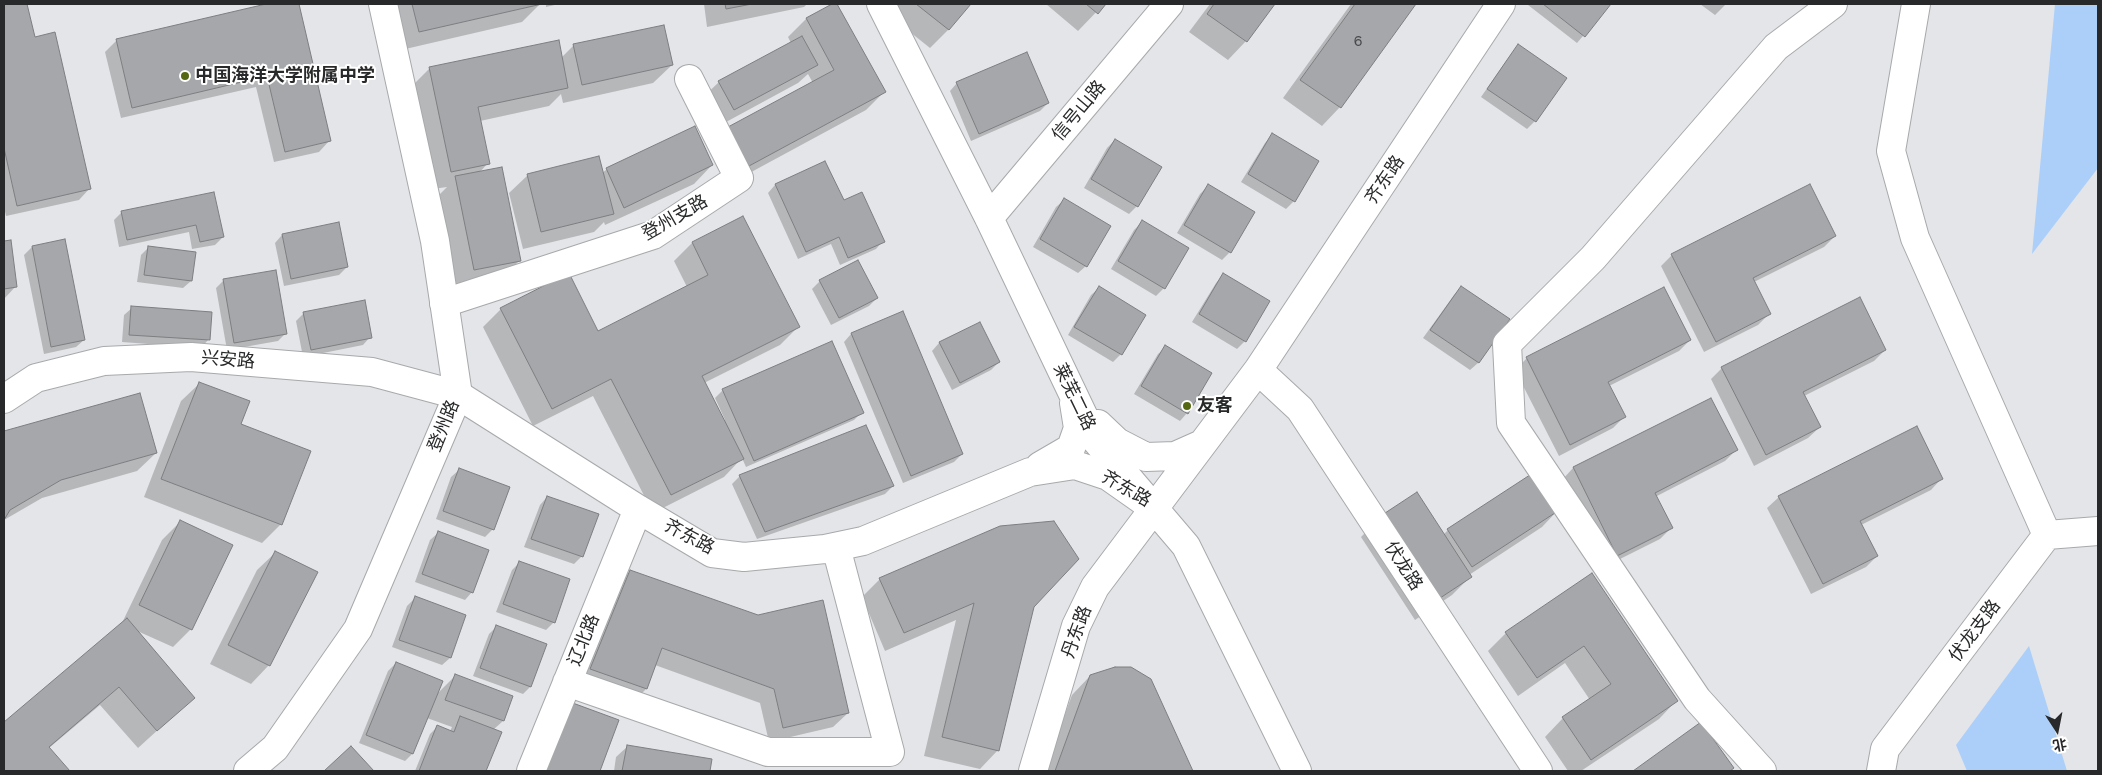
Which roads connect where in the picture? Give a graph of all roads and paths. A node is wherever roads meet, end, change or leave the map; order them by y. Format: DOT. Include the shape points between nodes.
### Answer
graph roads {
  1 [pos="383,4"];
  2 [pos="881,4"];
  3 [pos="1169,4"];
  4 [pos="1501,4"];
  5 [pos="1833,4"];
  6 [pos="1916,4"];
  7 [pos="689,79"];
  8 [pos="989,218"];
  9 [pos="444,303"];
  10 [pos="1258,370"];
  11 [pos="1073,394"];
  12 [pos="458,395"];
  13 [pos="4,399"];
  14 [pos="1202,444"];
  15 [pos="1030,472"];
  16 [pos="638,509"];
  17 [pos="1154,509"];
  18 [pos="2098,531"];
  19 [pos="2047,536"];
  20 [pos="836,547"];
  21 [pos="567,682"];
  22 [pos="248,771"];
  23 [pos="531,771"];
  24 [pos="1033,771"];
  25 [pos="1297,771"];
  26 [pos="1538,771"];
  27 [pos="1762,771"];
  28 [pos="1881,771"];
  1 -- 9 [label="street, 登州路" via="435,241"];
  2 -- 8 [label="street, 莱芜二路"];
  3 -- 8 [label="street, 信号山路"];
  4 -- 10 [label="street, 齐东路"];
  5 -- 27 [label="street" via="1776,47 1593,258 1507,344 1511,423 1697,699"];
  6 -- 19 [label="street" via="1891,151 1915,238"];
  7 -- 9 [label="street, 登州支路" via="739,178 654,235"];
  8 -- 11 [label="street, 莱芜二路"];
  9 -- 12 [label="street, 登州路"];
  10 -- 14 [label="street, 齐东路"];
  10 -- 26 [label="street, 伏龙路" via="1300,409"];
  11 -- 14 [label="street" via="1117,442 1146,457 1175,456"];
  11 -- 15 [label="street" via="1078,428 1071,448"];
  11 -- 17 [label="street, 莱芜二路" via="1094,438"];
  12 -- 13 [label="street, 兴安路" via="372,372 191,357 104,361 36,378"];
  12 -- 16 [label="street, 齐东路"];
  12 -- 22 [label="street, 登州路" via="358,629 275,748"];
  14 -- 17 [label="street, 齐东路"];
  15 -- 17 [label="street, 齐东路" via="1075,465 1108,476"];
  15 -- 20 [label="street, 齐东路" via="863,541"];
  16 -- 20 [label="street, 齐东路" via="712,553 744,557"];
  16 -- 21 [label="street, 辽北路"];
  17 -- 24 [label="street, 丹东路" via="1095,587 1080,618"];
  17 -- 25 [label="street, 莱芜二路" via="1186,546"];
  18 -- 19 [label="street"];
  19 -- 28 [label="street, 伏龙支路" via="1885,749"];
  20 -- 21 [label="street" via="890,752 768,752"];
  21 -- 23 [label="street, 辽北路"];
}
